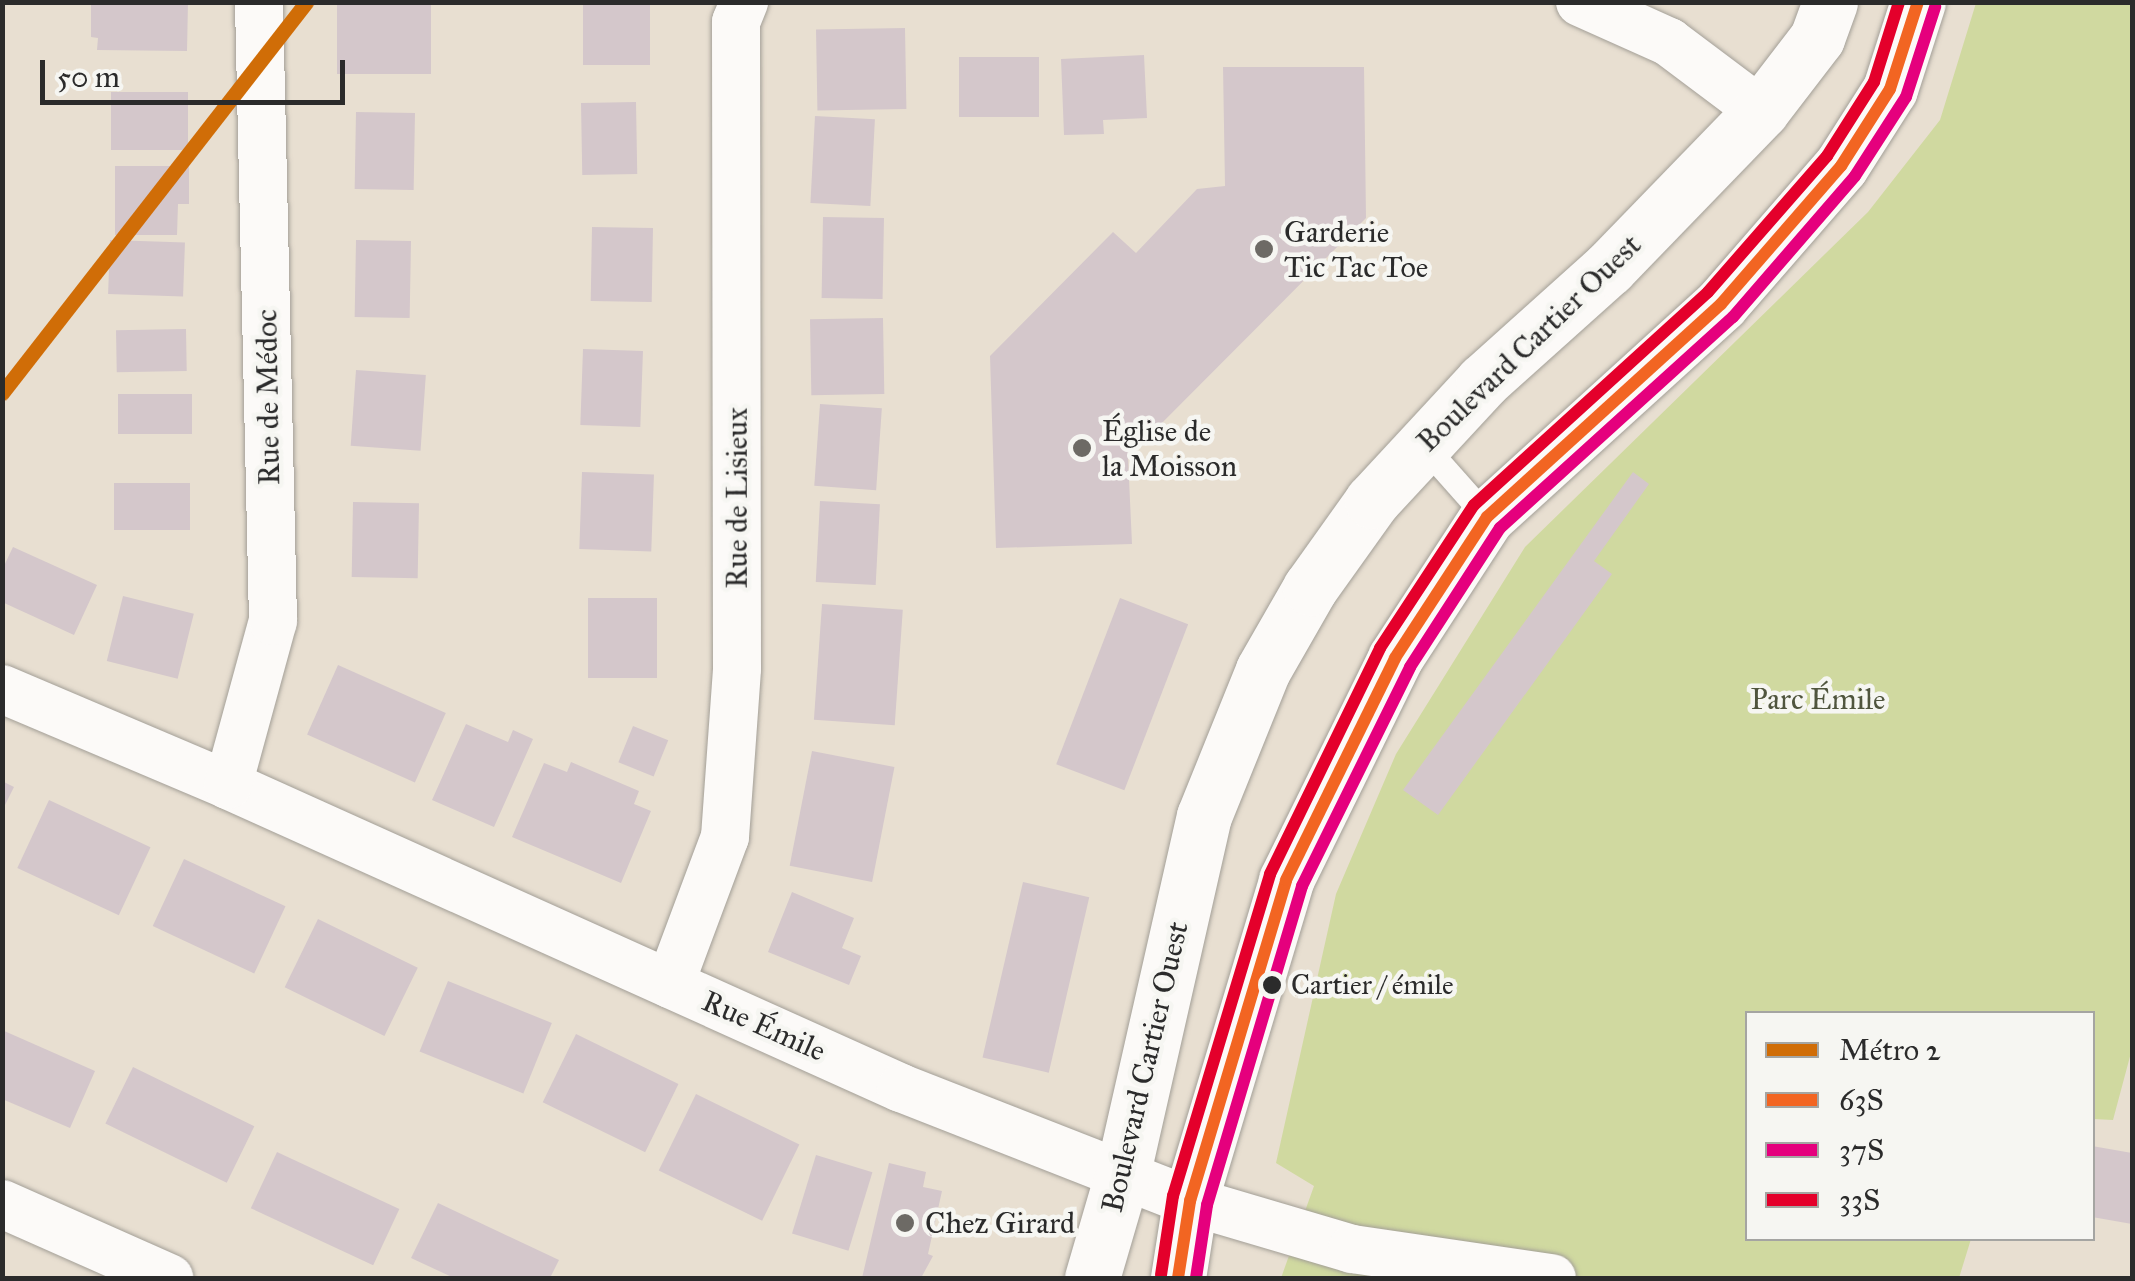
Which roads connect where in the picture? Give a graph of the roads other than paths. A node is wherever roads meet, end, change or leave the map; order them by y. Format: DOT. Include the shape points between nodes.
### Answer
graph roads {
  1 [pos="259,2"];
  2 [pos="744,2"];
  3 [pos="1580,2"];
  4 [pos="1830,2"];
  5 [pos="1918,2"];
  6 [pos="1761,112"];
  7 [pos="1423,445"];
  8 [pos="1488,517"];
  9 [pos="2,689"];
  10 [pos="228,785"];
  11 [pos="670,984"];
  12 [pos="1123,1172"];
  13 [pos="1190,1201"];
  14 [pos="2,1204"];
  15 [pos="160,1277"];
  16 [pos="1092,1278"];
  17 [pos="1178,1278"];
  18 [pos="1552,1278"];
  1 -- 10 [label="street, Rue de Médoc" via="273,620"];
  2 -- 11 [label="street, Rue de Lisieux" via="736,22 737,668 725,838"];
  3 -- 6 [label="street" via="1668,42"];
  4 -- 6 [label="street, Boulevard Cartier Ouest" via="1817,38"];
  5 -- 8 [label="street" via="1890,89 1840,166 1721,304"];
  6 -- 7 [label="street, Boulevard Cartier Ouest"];
  7 -- 8 [label="lane"];
  7 -- 12 [label="street, Boulevard Cartier Ouest" via="1372,501 1310,588 1256,688 1204,816"];
  8 -- 13 [label="street" via="1395,658 1286,880"];
  9 -- 10 [label="street, Rue Émile"];
  10 -- 11 [label="street, Rue Émile"];
  11 -- 12 [label="street, Rue Émile" via="901,1088"];
  12 -- 13 [label="street, Rue Émile"];
  12 -- 16 [label="street, Boulevard Cartier Ouest"];
  13 -- 17 [label="street"];
  13 -- 18 [label="street, Rue Émile" via="1352,1249"];
  14 -- 15 [label="street"];
}
